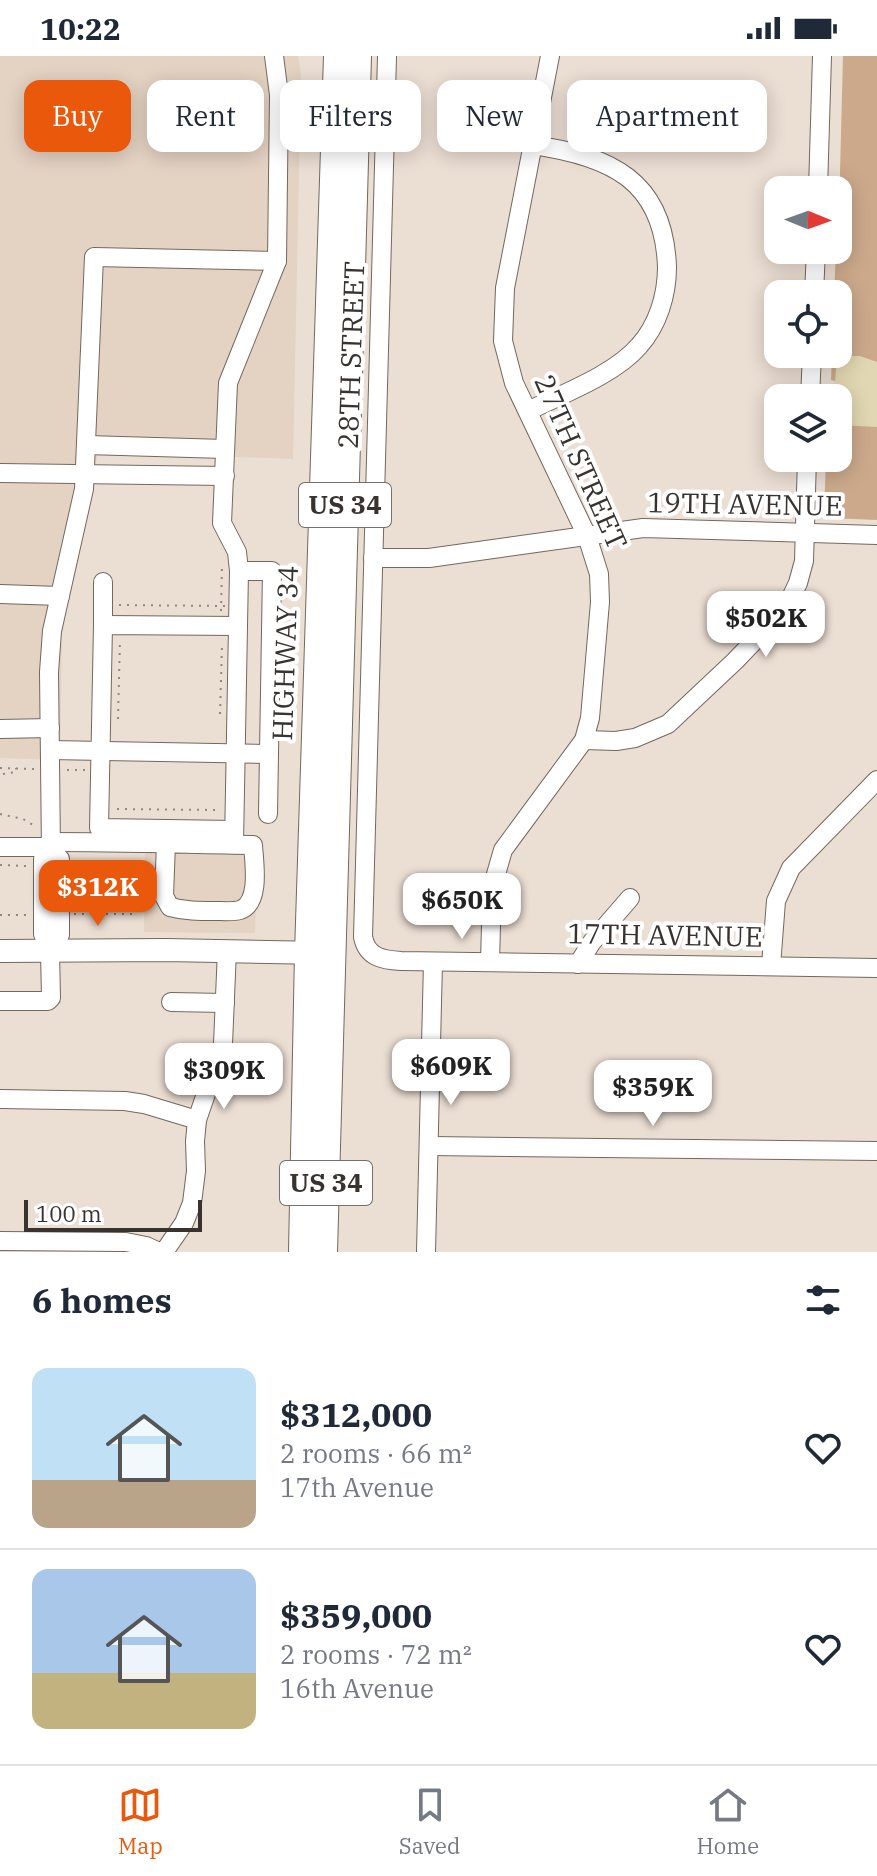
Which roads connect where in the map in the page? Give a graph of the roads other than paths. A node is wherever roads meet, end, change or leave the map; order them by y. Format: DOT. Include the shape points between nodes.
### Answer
graph roads {
  1 [pos="274,56"];
  2 [pos="325,56"];
  3 [pos="337,56"];
  4 [pos="358,56"];
  5 [pos="387,56"];
  6 [pos="550,56"];
  7 [pos="822,56"];
  8 [pos="545,80"];
  9 [pos="551,148"];
  10 [pos="532,152"];
  11 [pos="818,176"];
  12 [pos="334,185"];
  13 [pos="277,261"];
  14 [pos="528,411"];
  15 [pos="86,445"];
  16 [pos="225,449"];
  17 [pos="806,472"];
  18 [pos="0,473"];
  19 [pos="85,473"];
  20 [pos="225,476"];
  21 [pos="804,532"];
  22 [pos="877,535"];
  23 [pos="587,536"];
  24 [pos="373,558"];
  25 [pos="230,568"];
  26 [pos="103,582"];
  27 [pos="0,594"];
  28 [pos="60,596"];
  29 [pos="103,625"];
  30 [pos="238,626"];
  31 [pos="50,728"];
  32 [pos="0,729"];
  33 [pos="584,740"];
  34 [pos="50,750"];
  35 [pos="101,750"];
  36 [pos="236,753"];
  37 [pos="269,754"];
  38 [pos="877,780"];
  39 [pos="268,814"];
  40 [pos="234,837"];
  41 [pos="48,842"];
  42 [pos="166,843"];
  43 [pos="0,847"];
  44 [pos="630,898"];
  45 [pos="364,943"];
  46 [pos="227,950"];
  47 [pos="0,951"];
  48 [pos="50,951"];
  49 [pos="320,953"];
  50 [pos="433,962"];
  51 [pos="490,962"];
  52 [pos="578,964"];
  53 [pos="771,966"];
  54 [pos="877,968"];
  55 [pos="0,1001"];
  56 [pos="171,1002"];
  57 [pos="225,1003"];
  58 [pos="0,1099"];
  59 [pos="197,1120"];
  60 [pos="429,1146"];
  61 [pos="877,1151"];
  62 [pos="0,1241"];
  63 [pos="161,1252"];
  64 [pos="302,1252"];
  65 [pos="324,1252"];
  66 [pos="426,1252"];
  1 -- 13 [label="street" via="279,95"];
  2 -- 12 [label="highway"];
  3 -- 12 [label="highway, HIGHWAY 34 / US 34"];
  4 -- 49 [label="highway, HIGHWAY 34 / US 34"];
  5 -- 24 [label="street, 28TH STREET"];
  6 -- 8 [label="street, 27TH STREET"];
  7 -- 11 [label="street"];
  9 -- 14 [label="street" via="583,154 625,174 663,228 667,275 654,325 637,349"];
  10 -- 14 [label="street, 27TH STREET" via="502,320 506,358"];
  12 -- 49 [label="highway, HIGHWAY 34 / US 34"];
  13 -- 15 [label="street" via="94,257"];
  13 -- 16 [label="street" via="228,383"];
  14 -- 23 [label="street, 27TH STREET"];
  15 -- 16 [label="street"];
  15 -- 19 [label="street"];
  16 -- 20 [label="street"];
  17 -- 21 [label="street"];
  18 -- 19 [label="street"];
  19 -- 20 [label="street"];
  19 -- 28 [label="street"];
  20 -- 25 [label="street" via="222,523 237,552"];
  21 -- 22 [label="street, 19TH AVENUE"];
  21 -- 23 [label="street, 19TH AVENUE" via="653,528"];
  21 -- 33 [label="street" via="802,574 786,608 681,714 645,735"];
  23 -- 24 [label="street, 19TH AVENUE" via="429,558"];
  23 -- 33 [label="street, 27TH STREET" via="600,593"];
  24 -- 45 [label="street, 28TH STREET"];
  25 -- 30 [label="street"];
  25 -- 37 [label="street" via="272,571"];
  26 -- 29 [label="street"];
  27 -- 28 [label="street"];
  28 -- 31 [label="street" via="52,631"];
  29 -- 30 [label="street"];
  29 -- 35 [label="street"];
  30 -- 36 [label="street"];
  31 -- 32 [label="street"];
  31 -- 34 [label="street"];
  33 -- 51 [label="street, 27TH STREET" via="503,850 492,888"];
  34 -- 35 [label="street"];
  34 -- 41 [label="street"];
  35 -- 36 [label="street"];
  35 -- 40 [label="street" via="99,828"];
  36 -- 37 [label="street"];
  36 -- 40 [label="street"];
  37 -- 39 [label="street"];
  38 -- 53 [label="street" via="791,868 776,901"];
  40 -- 42 [label="street"];
  40 -- 42 [label="street" via="253,845 254,884 247,906 235,911 170,907 164,896"];
  41 -- 42 [label="street"];
  41 -- 43 [label="street"];
  41 -- 48 [label="street" via="60,859 60,935"];
  44 -- 52 [label="street"];
  45 -- 50 [label="street, 17TH AVENUE" via="382,959"];
  46 -- 48 [label="main road"];
  46 -- 49 [label="main road"];
  46 -- 57 [label="street"];
  47 -- 48 [label="main road"];
  48 -- 55 [label="street" via="51,998"];
  49 -- 64 [label="highway, HIGHWAY 34 / US 34"];
  49 -- 65 [label="highway, HIGHWAY 34 / US 34"];
  50 -- 51 [label="street, 17TH AVENUE"];
  50 -- 60 [label="street"];
  51 -- 52 [label="street, 17TH AVENUE"];
  52 -- 53 [label="street, 17TH AVENUE"];
  53 -- 54 [label="street, 17TH AVENUE"];
  56 -- 57 [label="street"];
  57 -- 59 [label="street" via="223,1044"];
  58 -- 59 [label="street" via="125,1101"];
  59 -- 63 [label="street" via="192,1203"];
  60 -- 61 [label="street"];
  60 -- 66 [label="street"];
  62 -- 63 [label="street" via="126,1242"];
}
